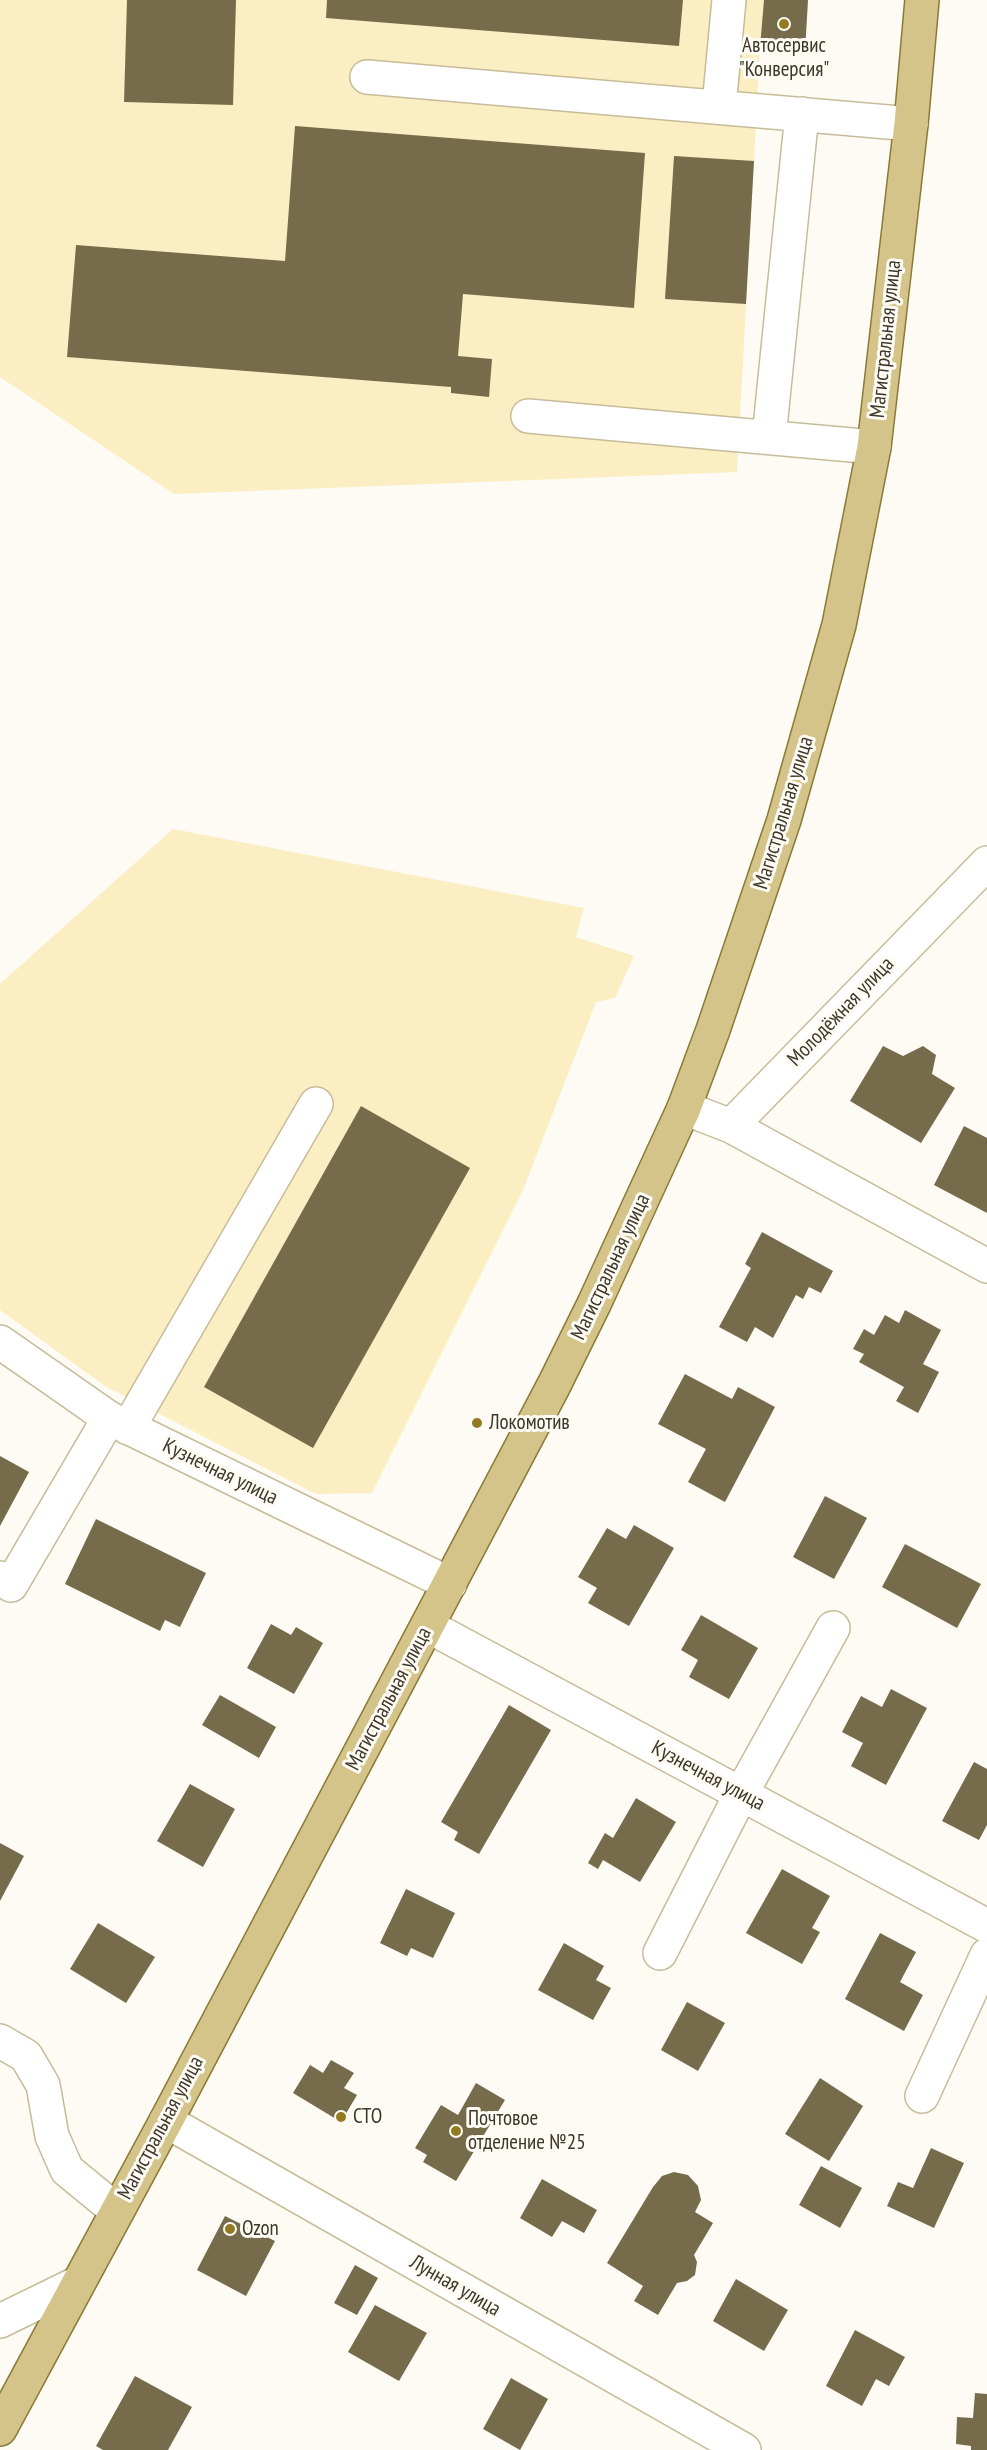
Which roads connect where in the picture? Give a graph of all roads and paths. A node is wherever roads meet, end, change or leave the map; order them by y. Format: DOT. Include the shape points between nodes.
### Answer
graph roads {
  1 [pos="729,0"];
  2 [pos="922,0"];
  3 [pos="367,76"];
  4 [pos="719,106"];
  5 [pos="802,114"];
  6 [pos="911,124"];
  7 [pos="528,416"];
  8 [pos="769,438"];
  9 [pos="874,447"];
  10 [pos="987,863"];
  11 [pos="316,1104"];
  12 [pos="684,1108"];
  13 [pos="731,1126"];
  14 [pos="987,1266"];
  15 [pos="0,1342"];
  16 [pos="118,1423"];
  17 [pos="0,1578"];
  18 [pos="450,1584"];
  19 [pos="428,1626"];
  20 [pos="833,1628"];
  21 [pos="741,1794"];
  22 [pos="987,1926"];
  23 [pos="660,1953"];
  24 [pos="987,1955"];
  25 [pos="0,2041"];
  26 [pos="922,2096"];
  27 [pos="166,2121"];
  28 [pos="117,2211"];
  29 [pos="78,2283"];
  30 [pos="0,2321"];
  31 [pos="0,2429"];
  32 [pos="744,2450"];
  1 -- 4 [label="street"];
  2 -- 6 [label="main road, Магистральная улица"];
  3 -- 4 [label="street"];
  4 -- 5 [label="street"];
  5 -- 6 [label="street"];
  5 -- 8 [label="street"];
  6 -- 9 [label="main road, Магистральная улица"];
  7 -- 8 [label="street"];
  8 -- 9 [label="street"];
  9 -- 12 [label="main road, Магистральная улица" via="839,625 784,820"];
  10 -- 13 [label="street, Молодёжная улица"];
  11 -- 16 [label="street"];
  12 -- 13 [label="street"];
  12 -- 18 [label="main road, Магистральная улица" via="575,1344"];
  13 -- 14 [label="street"];
  15 -- 16 [label="street, Кузнечная улица"];
  16 -- 17 [label="street" via="11,1585"];
  16 -- 18 [label="street, Кузнечная улица"];
  18 -- 19 [label="main road, Магистральная улица"];
  19 -- 21 [label="street, Кузнечная улица"];
  19 -- 27 [label="main road, Магистральная улица"];
  20 -- 21 [label="street"];
  21 -- 22 [label="street, Кузнечная улица"];
  21 -- 23 [label="street"];
  24 -- 26 [label="street"];
  25 -- 28 [label="street" via="26,2056 43,2085 52,2136 67,2170"];
  27 -- 28 [label="main road, Магистральная улица"];
  27 -- 32 [label="street, Лунная улица"];
  28 -- 29 [label="main road, Магистральная улица"];
  29 -- 30 [label="street"];
  29 -- 31 [label="main road, Магистральная улица"];
}
